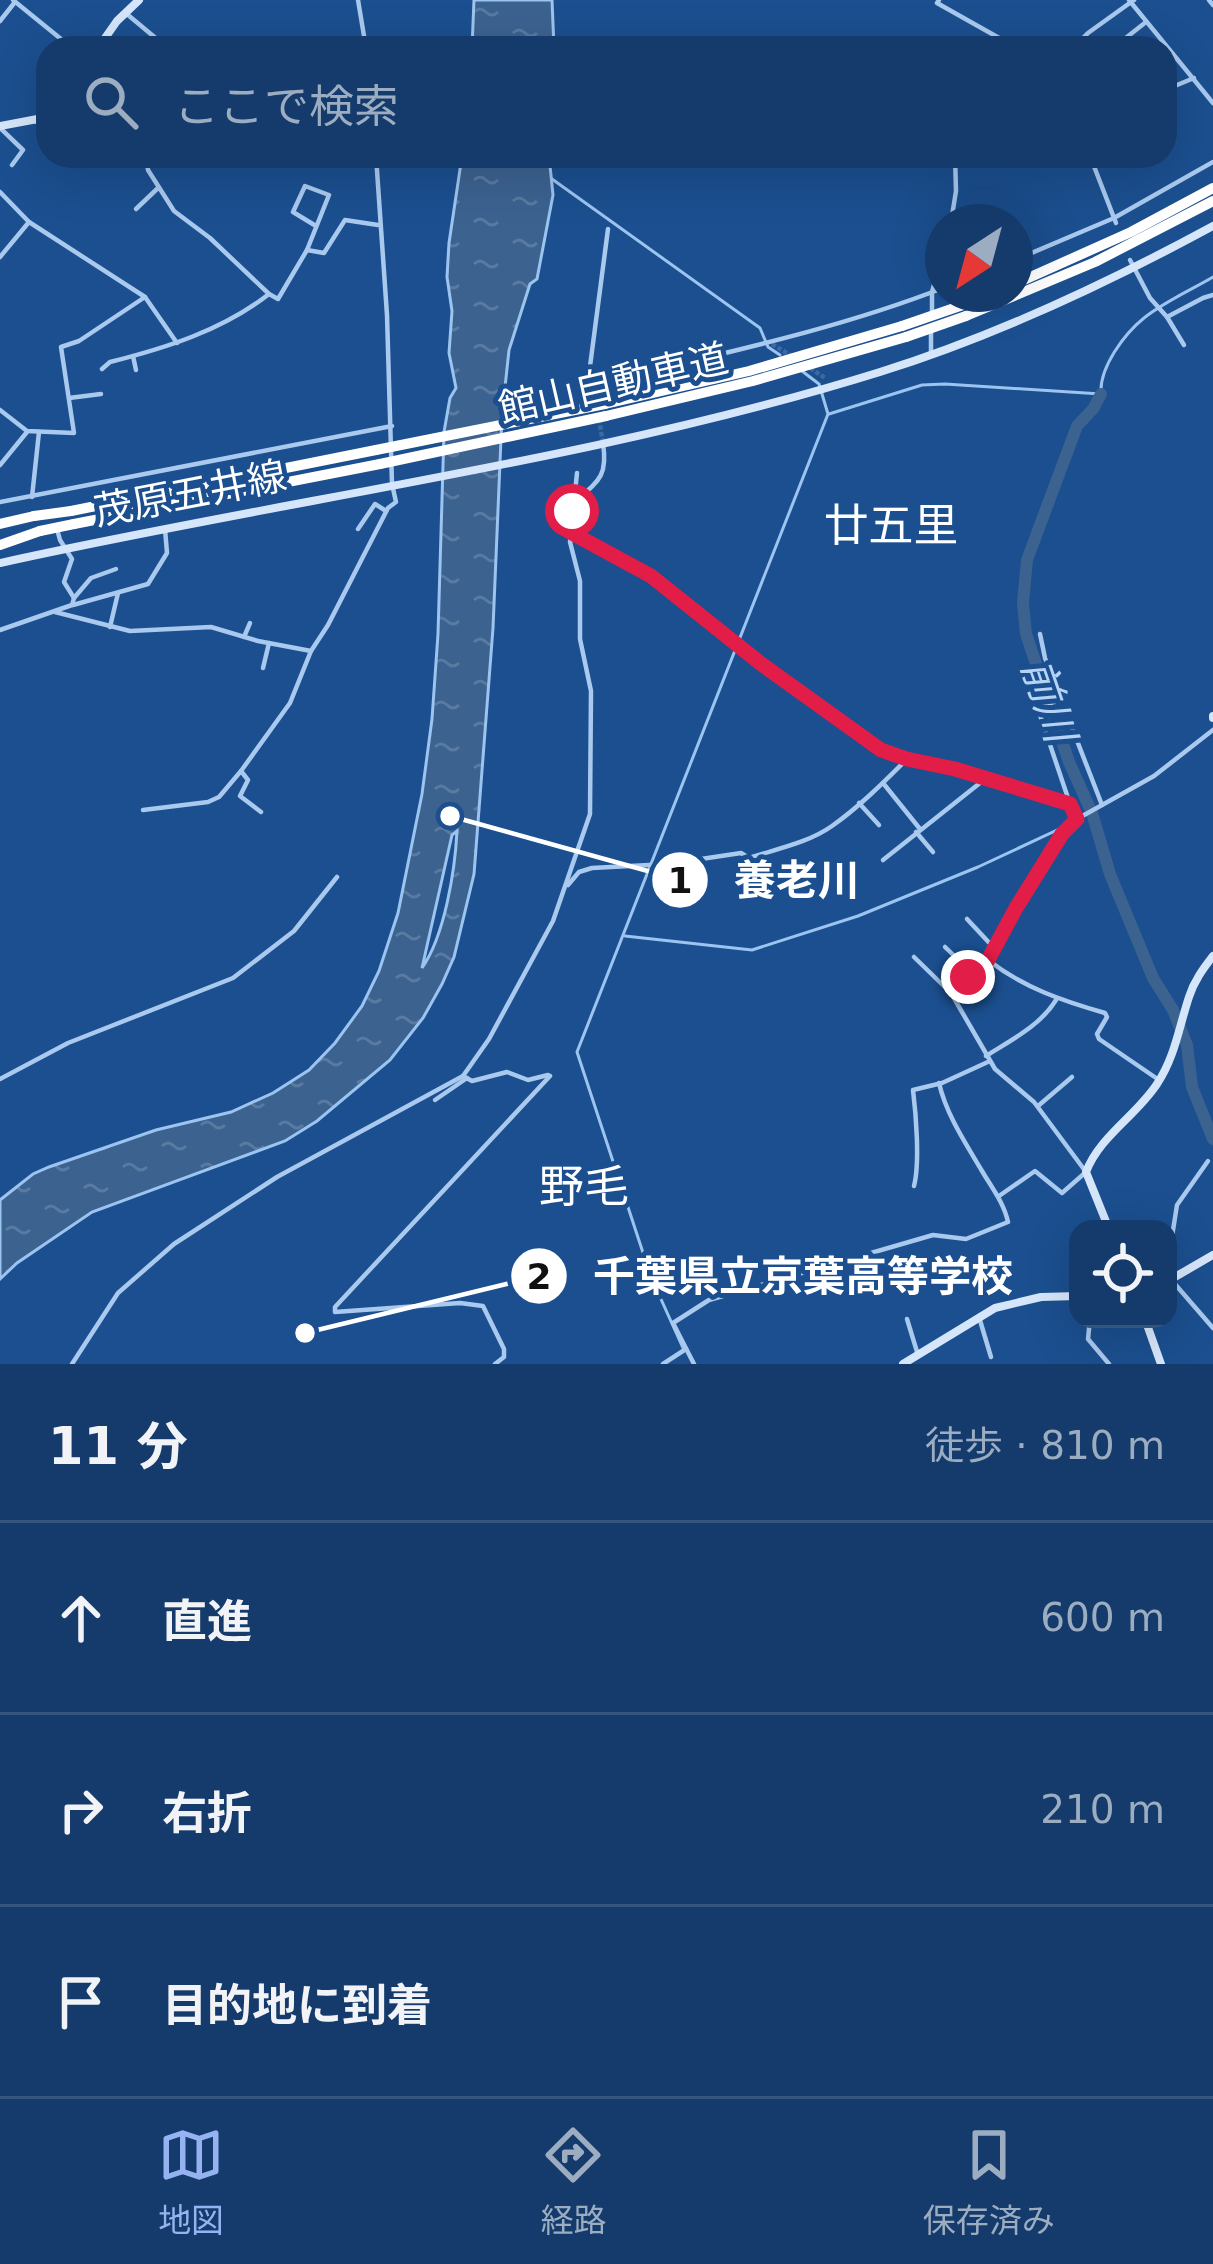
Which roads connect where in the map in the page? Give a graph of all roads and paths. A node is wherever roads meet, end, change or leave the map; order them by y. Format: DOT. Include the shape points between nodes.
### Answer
graph roads {
  1 [pos="139,0"];
  2 [pos="358,0"];
  3 [pos="939,0"];
  4 [pos="14,1"];
  5 [pos="1131,1"];
  6 [pos="125,13"];
  7 [pos="0,21"];
  8 [pos="1147,21"];
  9 [pos="57,36"];
  10 [pos="107,36"];
  11 [pos="153,36"];
  12 [pos="364,36"];
  13 [pos="996,36"];
  14 [pos="1086,36"];
  15 [pos="1128,36"];
  16 [pos="1159,36"];
  17 [pos="1177,57"];
  18 [pos="1194,78"];
  19 [pos="1177,86"];
  20 [pos="1213,103"];
  21 [pos="35,121"];
  22 [pos="0,127"];
  23 [pos="1213,162"];
  24 [pos="12,165"];
  25 [pos="148,168"];
  26 [pos="377,168"];
  27 [pos="955,168"];
  28 [pos="1095,168"];
  29 [pos="159,187"];
  30 [pos="1213,188"];
  31 [pos="0,192"];
  32 [pos="1213,201"];
  33 [pos="954,204"];
  34 [pos="136,209"];
  35 [pos="1115,221"];
  36 [pos="29,222"];
  37 [pos="380,225"];
  38 [pos="316,226"];
  39 [pos="1213,226"];
  40 [pos="608,230"];
  41 [pos="307,250"];
  42 [pos="1033,253"];
  43 [pos="0,257"];
  44 [pos="1132,264"];
  45 [pos="1033,276"];
  46 [pos="1033,285"];
  47 [pos="269,294"];
  48 [pos="925,294"];
  49 [pos="1213,295"];
  50 [pos="145,297"];
  51 [pos="932,312"];
  52 [pos="958,312"];
  53 [pos="1167,317"];
  54 [pos="177,343"];
  55 [pos="1184,345"];
  56 [pos="931,354"];
  57 [pos="133,356"];
  58 [pos="102,369"];
  59 [pos="136,370"];
  60 [pos="101,394"];
  61 [pos="68,398"];
  62 [pos="0,410"];
  63 [pos="605,410"];
  64 [pos="392,426"];
  65 [pos="27,431"];
  66 [pos="39,432"];
  67 [pos="603,443"];
  68 [pos="0,465"];
  69 [pos="578,473"];
  70 [pos="392,484"];
  71 [pos="50,494"];
  72 [pos="32,497"];
  73 [pos="575,501"];
  74 [pos="0,502"];
  75 [pos="386,511"];
  76 [pos="0,524"];
  77 [pos="165,529"];
  78 [pos="358,529"];
  79 [pos="570,532"];
  80 [pos="0,542"];
  81 [pos="65,549"];
  82 [pos="0,563"];
  83 [pos="116,568"];
  84 [pos="118,592"];
  85 [pos="73,602"];
  86 [pos="55,611"];
  87 [pos="250,623"];
  88 [pos="110,627"];
  89 [pos="0,630"];
  90 [pos="1040,634"];
  91 [pos="244,637"];
  92 [pos="269,643"];
  93 [pos="311,651"];
  94 [pos="263,668"];
  95 [pos="1060,699"];
  96 [pos="1213,730"];
  97 [pos="907,759"];
  98 [pos="241,771"];
  99 [pos="985,779"];
  100 [pos="884,783"];
  101 [pos="859,803"];
  102 [pos="1070,804"];
  103 [pos="1102,805"];
  104 [pos="143,810"];
  105 [pos="261,812"];
  106 [pos="1077,819"];
  107 [pos="879,825"];
  108 [pos="918,831"];
  109 [pos="933,852"];
  110 [pos="883,860"];
  111 [pos="338,878"];
  112 [pos="564,890"];
  113 [pos="967,920"];
  114 [pos="945,947"];
  115 [pos="995,949"];
  116 [pos="1213,956"];
  117 [pos="914,957"];
  118 [pos="988,960"];
  119 [pos="973,974"];
  120 [pos="951,993"];
  121 [pos="1056,999"];
  122 [pos="145,1002"];
  123 [pos="150,1010"];
  124 [pos="988,1058"];
  125 [pos="1072,1077"];
  126 [pos="468,1078"];
  127 [pos="0,1079"];
  128 [pos="1159,1080"];
  129 [pos="939,1083"];
  130 [pos="475,1089"];
  131 [pos="436,1100"];
  132 [pos="1038,1106"];
  133 [pos="1208,1161"];
  134 [pos="1086,1172"];
  135 [pos="914,1186"];
  136 [pos="999,1196"];
  137 [pos="1105,1220"];
  138 [pos="1175,1220"];
  139 [pos="1213,1255"];
  140 [pos="1177,1275"];
  141 [pos="1177,1288"];
  142 [pos="1069,1297"];
  143 [pos="979,1316"];
  144 [pos="907,1318"];
  145 [pos="1089,1328"];
  146 [pos="1148,1328"];
  147 [pos="1213,1328"];
  148 [pos="686,1349"];
  149 [pos="918,1355"];
  150 [pos="991,1357"];
  151 [pos="72,1364"];
  152 [pos="495,1364"];
  153 [pos="663,1364"];
  154 [pos="694,1364"];
  155 [pos="903,1364"];
  156 [pos="1109,1364"];
  157 [pos="1161,1364"];
  1 -- 6 [label="main road"];
  2 -- 12 [label="street"];
  3 -- 13 [label="street"];
  4 -- 7 [label="street"];
  4 -- 9 [label="street"];
  5 -- 8 [label="street"];
  5 -- 14 [label="street"];
  6 -- 10 [label="main road"];
  6 -- 11 [label="street"];
  8 -- 15 [label="street"];
  8 -- 16 [label="street"];
  17 -- 18 [label="street"];
  18 -- 19 [label="street"];
  18 -- 20 [label="street"];
  21 -- 22 [label="main road"];
  22 -- 24 [label="street" via="23,150"];
  23 -- 35 [label="street"];
  25 -- 29 [label="street"];
  26 -- 37 [label="street"];
  27 -- 33 [label="street"];
  28 -- 35 [label="street"];
  29 -- 34 [label="street"];
  29 -- 47 [label="street" via="174,211"];
  30 -- 45 [label="highway"];
  31 -- 36 [label="street"];
  32 -- 46 [label="highway, 館山自動車道"];
  35 -- 42 [label="street"];
  36 -- 43 [label="street"];
  36 -- 50 [label="street"];
  37 -- 41 [label="street" via="345,220 324,253"];
  37 -- 64 [label="street"];
  38 -- 38 [label="street" via="329,195 305,186 293,212"];
  38 -- 41 [label="street"];
  39 -- 44 [label="main road"];
  40 -- 48 [label="street" via="593,387"];
  41 -- 47 [label="street" via="278,299"];
  44 -- 53 [label="street"];
  44 -- 56 [label="main road" via="1022,320"];
  47 -- 54 [label="street"];
  49 -- 53 [label="street"];
  50 -- 54 [label="street"];
  50 -- 61 [label="street" via="61,347"];
  51 -- 56 [label="street"];
  52 -- 63 [label="highway, 館山自動車道, bridge" via="753,382"];
  53 -- 55 [label="street"];
  54 -- 57 [label="street"];
  56 -- 67 [label="main road"];
  57 -- 58 [label="street"];
  57 -- 59 [label="street"];
  60 -- 61 [label="street"];
  61 -- 66 [label="street" via="74,433"];
  62 -- 65 [label="street"];
  63 -- 76 [label="highway, 館山自動車道, bridge"];
  63 -- 80 [label="highway, 館山自動車道, bridge"];
  64 -- 70 [label="street"];
  64 -- 71 [label="street"];
  65 -- 66 [label="street"];
  65 -- 68 [label="street"];
  66 -- 72 [label="street"];
  67 -- 70 [label="main road, 茂原五井線"];
  67 -- 73 [label="street" via="602,476"];
  69 -- 73 [label="street"];
  70 -- 75 [label="street" via="396,502"];
  70 -- 77 [label="main road, 茂原五井線"];
  71 -- 72 [label="street"];
  71 -- 81 [label="street"];
  72 -- 74 [label="street"];
  73 -- 79 [label="street"];
  75 -- 78 [label="street" via="375,504"];
  75 -- 93 [label="street"];
  77 -- 81 [label="main road, 茂原五井線"];
  77 -- 84 [label="street" via="167,553 148,584"];
  79 -- 97 [label="street" via="651,576 881,750"];
  79 -- 112 [label="street" via="591,691 591,786 588,823"];
  81 -- 82 [label="main road, 茂原五井線"];
  81 -- 85 [label="street"];
  83 -- 85 [label="street" via="92,578"];
  84 -- 85 [label="street"];
  84 -- 88 [label="street"];
  85 -- 86 [label="street"];
  86 -- 88 [label="street"];
  86 -- 89 [label="street"];
  87 -- 91 [label="street"];
  88 -- 91 [label="street" via="211,627"];
  90 -- 103 [label="street"];
  91 -- 92 [label="street"];
  92 -- 93 [label="street"];
  92 -- 94 [label="street"];
  93 -- 98 [label="street" via="290,703"];
  95 -- 102 [label="street" via="1038,709"];
  96 -- 103 [label="street"];
  97 -- 99 [label="street"];
  97 -- 100 [label="street"];
  98 -- 104 [label="street" via="208,802"];
  98 -- 105 [label="street" via="248,780 240,796"];
  99 -- 102 [label="street"];
  99 -- 108 [label="street"];
  100 -- 101 [label="street"];
  100 -- 108 [label="street"];
  101 -- 107 [label="street"];
  101 -- 112 [label="street" via="830,828 784,847 748,857 592,868"];
  102 -- 106 [label="street"];
  103 -- 106 [label="street"];
  106 -- 115 [label="street"];
  108 -- 109 [label="street"];
  108 -- 110 [label="street"];
  111 -- 123 [label="street" via="261,959 226,982"];
  112 -- 126 [label="street"];
  113 -- 115 [label="street"];
  114 -- 119 [label="street"];
  115 -- 118 [label="street"];
  116 -- 128 [label="main road"];
  117 -- 120 [label="street"];
  118 -- 119 [label="street"];
  118 -- 121 [label="street"];
  119 -- 120 [label="street"];
  120 -- 124 [label="street"];
  121 -- 124 [label="street"];
  121 -- 128 [label="street" via="1105,1013 1100,1039"];
  122 -- 123 [label="street"];
  123 -- 127 [label="street"];
  124 -- 129 [label="street"];
  124 -- 132 [label="street"];
  125 -- 132 [label="street"];
  126 -- 130 [label="street"];
  126 -- 131 [label="street"];
  126 -- 151 [label="street" via="277,1177 174,1244 118,1294"];
  126 -- 152 [label="street" via="550,1076 334,1312 483,1306 504,1349"];
  128 -- 134 [label="main road"];
  129 -- 135 [label="street" via="913,1090"];
  129 -- 136 [label="street"];
  132 -- 134 [label="street"];
  133 -- 138 [label="street"];
  134 -- 136 [label="street" via="1062,1193 1036,1172"];
  134 -- 137 [label="main road"];
  136 -- 148 [label="street" via="1008,1222 966,1239 933,1235 709,1300 673,1323"];
  139 -- 140 [label="main road"];
  141 -- 147 [label="street"];
  142 -- 143 [label="main road" via="1019,1300"];
  143 -- 149 [label="main road"];
  143 -- 150 [label="street"];
  144 -- 149 [label="street"];
  145 -- 156 [label="street" via="1088,1339"];
  146 -- 157 [label="main road"];
  148 -- 153 [label="street"];
  148 -- 154 [label="street"];
  149 -- 155 [label="main road"];
}
